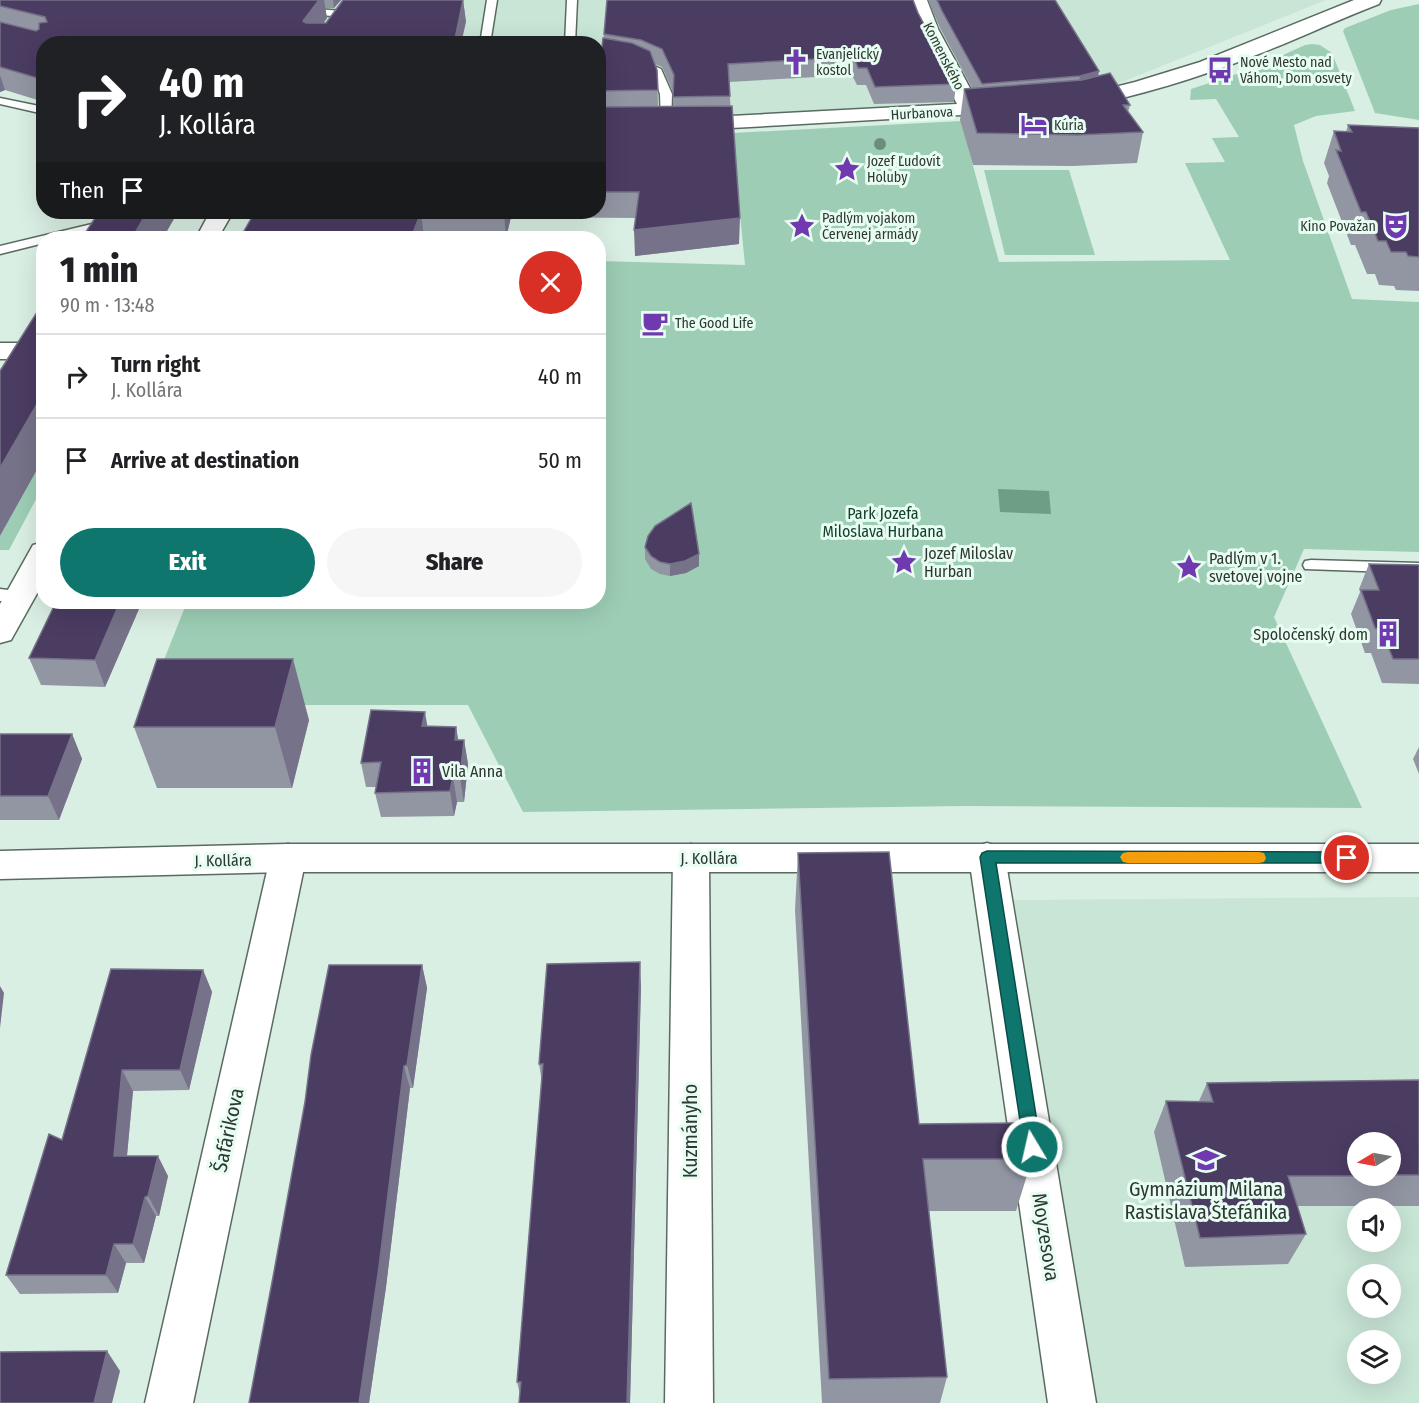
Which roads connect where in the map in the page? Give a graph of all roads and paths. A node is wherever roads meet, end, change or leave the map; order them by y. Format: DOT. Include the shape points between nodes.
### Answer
graph roads {
  1 [pos="492,0"];
  2 [pos="572,0"];
  3 [pos="918,0"];
  4 [pos="1372,0"];
  5 [pos="288,10"];
  6 [pos="343,14"];
  7 [pos="486,36"];
  8 [pos="570,36"];
  9 [pos="606,56"];
  10 [pos="0,101"];
  11 [pos="1058,104"];
  12 [pos="1028,106"];
  13 [pos="36,109"];
  14 [pos="971,110"];
  15 [pos="606,124"];
  16 [pos="667,124"];
  17 [pos="104,219"];
  18 [pos="107,226"];
  19 [pos="79,231"];
  20 [pos="104,231"];
  21 [pos="36,241"];
  22 [pos="0,250"];
  23 [pos="0,351"];
  24 [pos="36,351"];
  25 [pos="36,562"];
  26 [pos="1311,565"];
  27 [pos="1419,568"];
  28 [pos="9,595"];
  29 [pos="0,632"];
  30 [pos="987,857"];
  31 [pos="288,858"];
  32 [pos="691,858"];
  33 [pos="1419,858"];
  34 [pos="0,865"];
  35 [pos="169,1403"];
  36 [pos="689,1403"];
  37 [pos="1072,1403"];
  1 -- 7 [label="lane"];
  2 -- 8 [label="lane"];
  3 -- 14 [label="street, Komenského" via="928,29"];
  4 -- 11 [label="street" via="1250,51 1159,82"];
  5 -- 6 [label="lane"];
  9 -- 16 [label="lane" via="657,71 666,94"];
  10 -- 13 [label="lane"];
  12 -- 14 [label="street, Hurbanova"];
  14 -- 16 [label="street, Hurbanova"];
  15 -- 16 [label="street, Hurbanova"];
  17 -- 19 [label="lane" via="101,226"];
  18 -- 20 [label="lane"];
  21 -- 22 [label="lane"];
  23 -- 24 [label="street"];
  25 -- 28 [label="street"];
  26 -- 27 [label="lane"];
  28 -- 29 [label="street"];
  30 -- 32 [label="street, J. Kollára"];
  30 -- 33 [label="street, J. Kollára"];
  30 -- 37 [label="street, Moyzesova"];
  31 -- 32 [label="street, J. Kollára"];
  31 -- 34 [label="street, J. Kollára"];
  31 -- 35 [label="street, Šafárikova"];
  32 -- 36 [label="street, Kuzmányho"];
}
